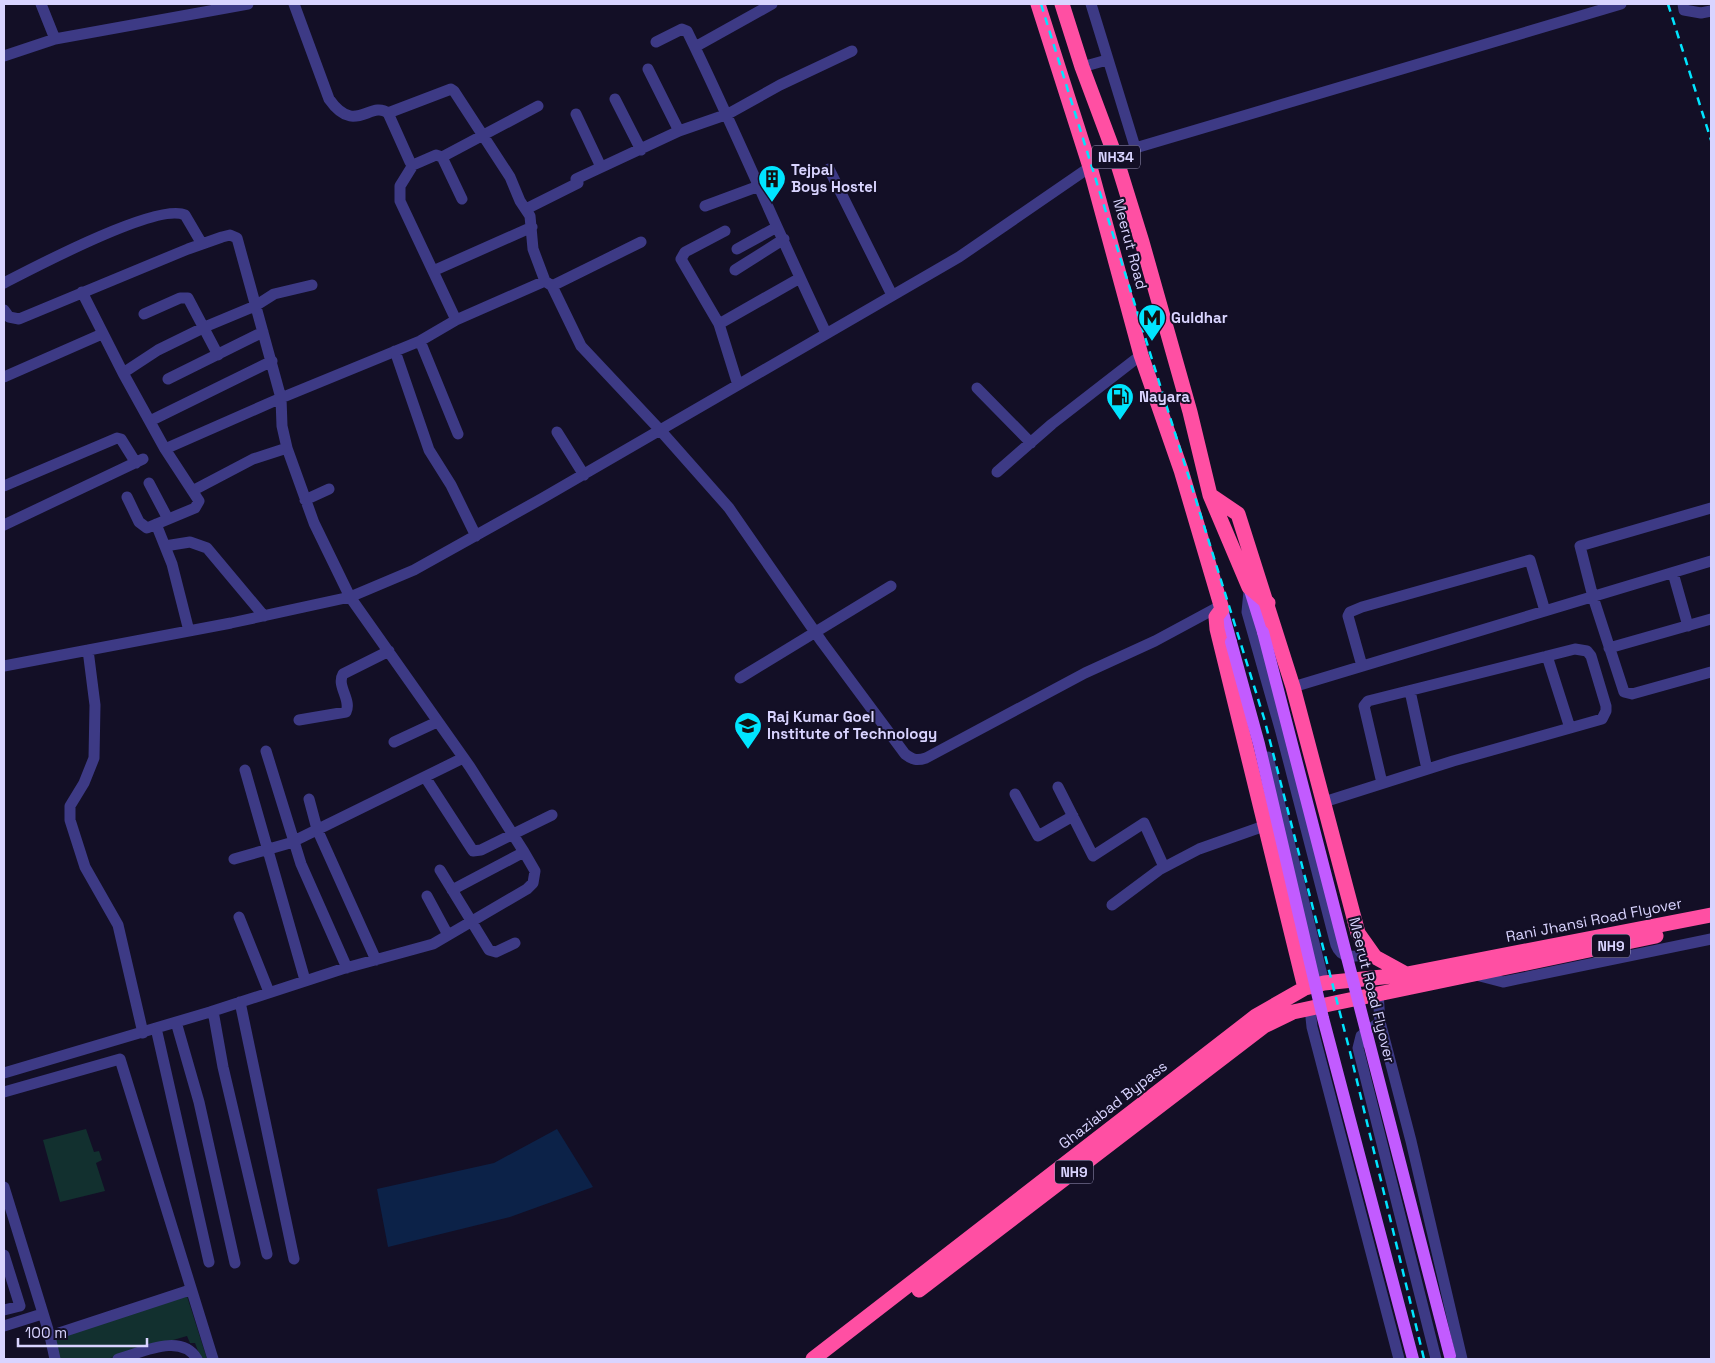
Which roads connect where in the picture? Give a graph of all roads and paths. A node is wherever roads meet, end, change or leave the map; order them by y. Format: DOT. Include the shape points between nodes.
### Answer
graph roads {
  1 [pos="41,4"];
  2 [pos="248,4"];
  3 [pos="294,4"];
  4 [pos="772,4"];
  5 [pos="1038,4"];
  6 [pos="1062,4"];
  7 [pos="1091,4"];
  8 [pos="1621,4"];
  9 [pos="1682,4"];
  10 [pos="1711,11"];
  11 [pos="55,39"];
  12 [pos="656,42"];
  13 [pos="694,47"];
  14 [pos="852,51"];
  15 [pos="4,56"];
  16 [pos="1107,60"];
  17 [pos="1082,67"];
  18 [pos="648,69"];
  19 [pos="615,99"];
  20 [pos="538,106"];
  21 [pos="388,113"];
  22 [pos="576,114"];
  23 [pos="728,114"];
  24 [pos="679,131"];
  25 [pos="483,134"];
  26 [pos="1135,147"];
  27 [pos="640,150"];
  28 [pos="1115,154"];
  29 [pos="442,156"];
  30 [pos="413,165"];
  31 [pos="1090,167"];
  32 [pos="601,168"];
  33 [pos="829,168"];
  34 [pos="759,186"];
  35 [pos="462,199"];
  36 [pos="705,206"];
  37 [pos="526,209"];
  38 [pos="532,227"];
  39 [pos="777,227"];
  40 [pos="725,231"];
  41 [pos="784,239"];
  42 [pos="641,242"];
  43 [pos="202,244"];
  44 [pos="737,249"];
  45 [pos="735,270"];
  46 [pos="433,271"];
  47 [pos="800,278"];
  48 [pos="4,283"];
  49 [pos="549,284"];
  50 [pos="312,285"];
  51 [pos="82,292"];
  52 [pos="892,295"];
  53 [pos="255,306"];
  54 [pos="4,310"];
  55 [pos="144,314"];
  56 [pos="456,320"];
  57 [pos="719,324"];
  58 [pos="204,328"];
  59 [pos="263,332"];
  60 [pos="826,333"];
  61 [pos="102,334"];
  62 [pos="420,341"];
  63 [pos="395,351"];
  64 [pos="1141,354"];
  65 [pos="218,355"];
  66 [pos="272,361"];
  67 [pos="122,373"];
  68 [pos="4,377"];
  69 [pos="168,379"];
  70 [pos="738,385"];
  71 [pos="977,388"];
  72 [pos="282,398"];
  73 [pos="150,421"];
  74 [pos="660,430"];
  75 [pos="557,432"];
  76 [pos="458,434"];
  77 [pos="1031,443"];
  78 [pos="288,448"];
  79 [pos="165,449"];
  80 [pos="997,472"];
  81 [pos="584,475"];
  82 [pos="149,483"];
  83 [pos="4,486"];
  84 [pos="329,489"];
  85 [pos="194,490"];
  86 [pos="1210,495"];
  87 [pos="127,497"];
  88 [pos="305,500"];
  89 [pos="1190,502"];
  90 [pos="1711,508"];
  91 [pos="168,519"];
  92 [pos="156,524"];
  93 [pos="4,525"];
  94 [pos="476,536"];
  95 [pos="165,546"];
  96 [pos="1711,561"];
  97 [pos="1673,573"];
  98 [pos="891,586"];
  99 [pos="1249,587"];
  100 [pos="350,596"];
  101 [pos="1593,596"];
  102 [pos="1268,603"];
  103 [pos="1221,608"];
  104 [pos="1545,611"];
  105 [pos="264,616"];
  106 [pos="1711,619"];
  107 [pos="1688,626"];
  108 [pos="189,631"];
  109 [pos="815,632"];
  110 [pos="1609,648"];
  111 [pos="88,650"];
  112 [pos="389,651"];
  113 [pos="1547,656"];
  114 [pos="4,666"];
  115 [pos="1362,666"];
  116 [pos="1711,672"];
  117 [pos="740,678"];
  118 [pos="1293,687"];
  119 [pos="1410,691"];
  120 [pos="299,720"];
  121 [pos="437,722"];
  122 [pos="1570,728"];
  123 [pos="394,742"];
  124 [pos="266,752"];
  125 [pos="464,758"];
  126 [pos="1427,769"];
  127 [pos="245,770"];
  128 [pos="425,777"];
  129 [pos="1382,783"];
  130 [pos="1058,787"];
  131 [pos="1015,794"];
  132 [pos="309,799"];
  133 [pos="1324,802"];
  134 [pos="552,815"];
  135 [pos="1073,816"];
  136 [pos="1267,825"];
  137 [pos="317,829"];
  138 [pos="513,835"];
  139 [pos="292,842"];
  140 [pos="267,850"];
  141 [pos="524,852"];
  142 [pos="234,859"];
  143 [pos="1164,867"];
  144 [pos="440,870"];
  145 [pos="452,890"];
  146 [pos="427,896"];
  147 [pos="1112,905"];
  148 [pos="1711,909"];
  149 [pos="1711,915"];
  150 [pos="239,917"];
  151 [pos="471,922"];
  152 [pos="1711,925"];
  153 [pos="448,935"];
  154 [pos="1711,939"];
  155 [pos="515,943"];
  156 [pos="1316,951"];
  157 [pos="1372,954"];
  158 [pos="1297,958"];
  159 [pos="376,960"];
  160 [pos="1484,960"];
  161 [pos="1512,960"];
  162 [pos="347,968"];
  163 [pos="1407,974"];
  164 [pos="1476,974"];
  165 [pos="305,980"];
  166 [pos="1324,983"];
  167 [pos="1305,988"];
  168 [pos="268,992"];
  169 [pos="1378,993"];
  170 [pos="240,1002"];
  171 [pos="1310,1008"];
  172 [pos="213,1011"];
  173 [pos="176,1022"];
  174 [pos="1380,1022"];
  175 [pos="156,1028"];
  176 [pos="143,1032"];
  177 [pos="4,1073"];
  178 [pos="4,1092"];
  179 [pos="4,1187"];
  180 [pos="267,1254"];
  181 [pos="4,1255"];
  182 [pos="294,1259"];
  183 [pos="208,1262"];
  184 [pos="236,1262"];
  185 [pos="190,1290"];
  186 [pos="4,1310"];
  187 [pos="42,1314"];
  188 [pos="4,1326"];
  189 [pos="50,1336"];
  190 [pos="1450,1358"];
  191 [pos="55,1359"];
  192 [pos="118,1359"];
  193 [pos="197,1359"];
  194 [pos="213,1359"];
  195 [pos="813,1359"];
  196 [pos="829,1359"];
  197 [pos="1399,1359"];
  198 [pos="1413,1359"];
  199 [pos="1436,1359"];
  200 [pos="1462,1359"];
  1 -- 11 [label="street"];
  2 -- 11 [label="street"];
  3 -- 21 [label="street" via="335,108 350,116 381,110"];
  4 -- 13 [label="street"];
  5 -- 31 [label="highway, Meerut Road / NH34"];
  6 -- 17 [label="highway, Meerut Road / NH34"];
  7 -- 16 [label="street"];
  8 -- 26 [label="street"];
  9 -- 10 [label="street" via="1684,10"];
  11 -- 15 [label="street"];
  12 -- 13 [label="street" via="684,29"];
  13 -- 23 [label="street"];
  14 -- 23 [label="street"];
  16 -- 17 [label="street"];
  16 -- 26 [label="street"];
  17 -- 28 [label="highway, Meerut Road / NH34"];
  18 -- 24 [label="street"];
  19 -- 27 [label="street"];
  20 -- 25 [label="street"];
  21 -- 25 [label="street" via="451,89"];
  21 -- 30 [label="street"];
  22 -- 32 [label="street"];
  23 -- 24 [label="street"];
  23 -- 34 [label="street"];
  24 -- 27 [label="street"];
  25 -- 29 [label="street"];
  25 -- 37 [label="street"];
  26 -- 28 [label="street"];
  27 -- 32 [label="street"];
  28 -- 86 [label="highway, Meerut Road / NH34" via="1162,313"];
  29 -- 30 [label="street" via="436,155"];
  29 -- 35 [label="street"];
  30 -- 46 [label="street" via="400,186 400,201"];
  31 -- 52 [label="street" via="959,257"];
  31 -- 64 [label="highway, Meerut Road / NH34"];
  32 -- 37 [label="street"];
  33 -- 52 [label="street"];
  34 -- 36 [label="street"];
  34 -- 39 [label="street"];
  37 -- 38 [label="street"];
  38 -- 46 [label="street"];
  38 -- 49 [label="street" via="533,249"];
  39 -- 41 [label="street"];
  39 -- 44 [label="street"];
  40 -- 57 [label="street" via="685,252 681,259"];
  41 -- 45 [label="street"];
  41 -- 47 [label="street"];
  42 -- 49 [label="street"];
  43 -- 48 [label="street" via="185,215 175,213 141,221 41,263"];
  43 -- 51 [label="street"];
  43 -- 53 [label="street" via="230,235 237,238"];
  46 -- 56 [label="street"];
  47 -- 57 [label="street"];
  47 -- 60 [label="street"];
  49 -- 56 [label="street"];
  49 -- 74 [label="street" via="581,346"];
  50 -- 53 [label="street" via="274,294"];
  51 -- 54 [label="street" via="19,319 9,317"];
  51 -- 61 [label="street"];
  52 -- 60 [label="street"];
  53 -- 58 [label="street"];
  53 -- 59 [label="street"];
  55 -- 58 [label="street" via="184,297 190,301"];
  56 -- 62 [label="street"];
  57 -- 70 [label="street"];
  58 -- 65 [label="street"];
  58 -- 67 [label="street" via="158,350"];
  59 -- 65 [label="street"];
  59 -- 66 [label="street"];
  60 -- 70 [label="street"];
  61 -- 67 [label="street"];
  61 -- 68 [label="street"];
  62 -- 63 [label="street"];
  62 -- 76 [label="street"];
  63 -- 72 [label="street"];
  63 -- 94 [label="street" via="429,450"];
  64 -- 77 [label="street"];
  64 -- 89 [label="highway, Meerut Road / NH34"];
  65 -- 69 [label="street"];
  66 -- 72 [label="street"];
  66 -- 73 [label="street"];
  67 -- 73 [label="street"];
  70 -- 74 [label="street"];
  71 -- 77 [label="street"];
  72 -- 78 [label="street" via="282,426"];
  72 -- 79 [label="street"];
  73 -- 79 [label="street"];
  74 -- 81 [label="street"];
  74 -- 109 [label="street" via="729,508"];
  75 -- 81 [label="street"];
  77 -- 80 [label="street"];
  78 -- 85 [label="street" via="253,459"];
  78 -- 88 [label="street"];
  79 -- 85 [label="street"];
  81 -- 94 [label="street"];
  82 -- 91 [label="street"];
  83 -- 93 [label="street" via="117,438 140,461"];
  84 -- 88 [label="street"];
  85 -- 91 [label="street" via="199,501 194,508"];
  86 -- 89 [label="highway"];
  86 -- 99 [label="highway, Meerut Road / NH34"];
  86 -- 102 [label="highway" via="1238,514"];
  87 -- 92 [label="street" via="143,525 148,528"];
  88 -- 100 [label="street"];
  89 -- 103 [label="highway, Meerut Road / NH34"];
  90 -- 101 [label="street" via="1580,546"];
  91 -- 92 [label="street"];
  92 -- 95 [label="street"];
  94 -- 100 [label="street" via="414,570"];
  95 -- 105 [label="street" via="190,542 207,548"];
  95 -- 108 [label="street"];
  96 -- 97 [label="street"];
  97 -- 101 [label="street"];
  97 -- 107 [label="street"];
  98 -- 109 [label="street"];
  99 -- 102 [label="highway"];
  99 -- 157 [label="street" via="1248,612 1336,945 1343,956"];
  99 -- 190 [label="main road, Meerut Road Flyover / NH34, bridge"];
  100 -- 105 [label="street"];
  100 -- 112 [label="street"];
  101 -- 104 [label="street"];
  101 -- 110 [label="street"];
  102 -- 118 [label="highway"];
  103 -- 109 [label="street" via="1085,673 918,760 905,754"];
  103 -- 136 [label="highway" via="1216,618 1218,635"];
  103 -- 156 [label="street" via="1230,616"];
  103 -- 198 [label="main road, NH34, bridge" via="1259,744 1323,1018"];
  104 -- 115 [label="street"];
  104 -- 115 [label="street" via="1530,560 1362,607 1348,614"];
  105 -- 108 [label="street"];
  106 -- 107 [label="street"];
  107 -- 110 [label="street"];
  108 -- 111 [label="street"];
  109 -- 117 [label="street"];
  110 -- 116 [label="street" via="1621,687 1627,694"];
  111 -- 114 [label="street"];
  111 -- 176 [label="street" via="95,705 94,758 84,784 70,806 70,820 85,866 118,925"];
  112 -- 120 [label="street" via="343,674 341,681 348,705 346,712"];
  112 -- 121 [label="street"];
  113 -- 119 [label="street"];
  113 -- 122 [label="street"];
  113 -- 122 [label="street" via="1582,649 1591,656 1606,711 1602,719"];
  115 -- 118 [label="street"];
  118 -- 133 [label="highway"];
  119 -- 126 [label="street"];
  119 -- 129 [label="street" via="1368,700 1364,706"];
  121 -- 123 [label="street"];
  121 -- 125 [label="street"];
  122 -- 126 [label="street"];
  124 -- 139 [label="street"];
  125 -- 128 [label="street"];
  125 -- 138 [label="street"];
  126 -- 129 [label="street"];
  127 -- 140 [label="street"];
  128 -- 137 [label="street"];
  128 -- 138 [label="street" via="473,851"];
  129 -- 133 [label="street"];
  130 -- 135 [label="street"];
  131 -- 135 [label="street" via="1038,836"];
  132 -- 137 [label="street"];
  133 -- 157 [label="highway" via="1356,924"];
  134 -- 138 [label="street"];
  135 -- 143 [label="street" via="1093,856 1144,823"];
  136 -- 143 [label="street" via="1212,843"];
  136 -- 158 [label="highway"];
  137 -- 139 [label="street"];
  137 -- 159 [label="street"];
  138 -- 141 [label="street"];
  139 -- 140 [label="street"];
  139 -- 162 [label="street"];
  140 -- 142 [label="street"];
  140 -- 165 [label="street"];
  141 -- 145 [label="street"];
  141 -- 151 [label="street" via="535,872 533,882 527,889"];
  143 -- 147 [label="street"];
  144 -- 145 [label="street"];
  145 -- 151 [label="street"];
  146 -- 153 [label="street"];
  148 -- 160 [label="street" via="1508,947"];
  149 -- 161 [label="highway, Rani Jhansi Road Flyover / NH9"];
  150 -- 168 [label="street"];
  151 -- 153 [label="street"];
  151 -- 155 [label="street" via="491,952"];
  152 -- 161 [label="highway, Rani Jhansi Road Flyover / NH9"];
  153 -- 159 [label="street" via="419,949"];
  154 -- 164 [label="street" via="1503,982"];
  156 -- 158 [label="highway"];
  156 -- 166 [label="street"];
  157 -- 163 [label="highway" via="1382,963"];
  158 -- 167 [label="highway"];
  159 -- 162 [label="street"];
  160 -- 161 [label="highway, Rani Jhansi Road Flyover / NH9"];
  160 -- 163 [label="highway, NH9"];
  161 -- 164 [label="highway, Rani Jhansi Road Flyover / NH9"];
  162 -- 165 [label="street"];
  163 -- 166 [label="highway, NH9"];
  164 -- 169 [label="highway, NH9"];
  165 -- 168 [label="street"];
  166 -- 167 [label="highway, Ghaziabad Bypass / NH9"];
  167 -- 195 [label="highway, Ghaziabad Bypass / NH9" via="1256,1016"];
  168 -- 170 [label="street"];
  169 -- 171 [label="highway, Ghaziabad Bypass / NH9"];
  169 -- 174 [label="street"];
  170 -- 172 [label="street"];
  170 -- 182 [label="street"];
  171 -- 196 [label="highway, Ghaziabad Bypass / NH9" via="1264,1026"];
  171 -- 197 [label="street" via="1312,1027"];
  172 -- 173 [label="street"];
  172 -- 180 [label="street"];
  173 -- 175 [label="street"];
  173 -- 184 [label="street" via="199,1102"];
  174 -- 199 [label="street" via="1361,1036 1358,1048"];
  174 -- 200 [label="street"];
  175 -- 176 [label="street"];
  175 -- 183 [label="street"];
  176 -- 177 [label="street"];
  178 -- 185 [label="street" via="120,1059"];
  179 -- 187 [label="street"];
  181 -- 186 [label="street" via="20,1306"];
  185 -- 189 [label="street"];
  185 -- 194 [label="street"];
  187 -- 188 [label="street"];
  187 -- 189 [label="street"];
  189 -- 191 [label="street"];
  192 -- 193 [label="street" via="174,1345 189,1349"];
}
